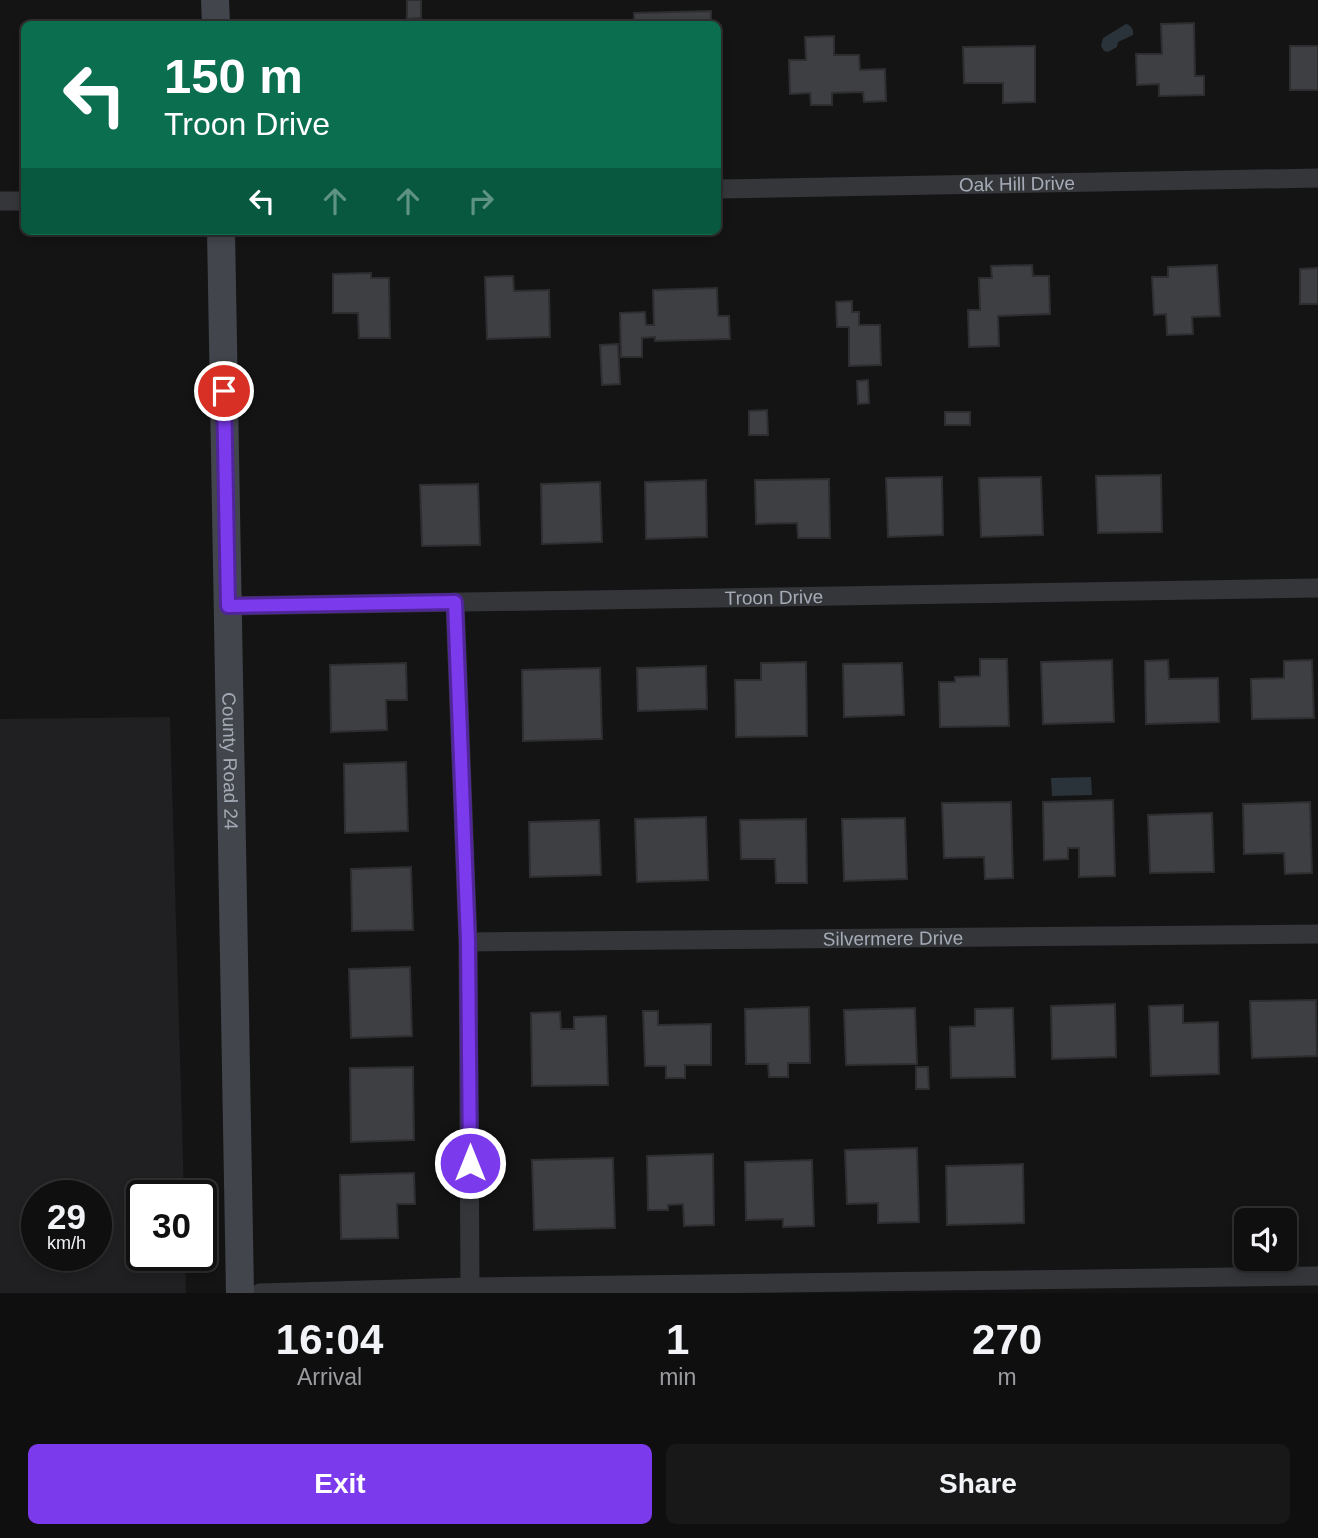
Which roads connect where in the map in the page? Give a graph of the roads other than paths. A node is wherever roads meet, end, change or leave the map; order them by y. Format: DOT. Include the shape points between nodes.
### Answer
graph roads {
  1 [pos="215,0"];
  2 [pos="216,21"];
  3 [pos="1318,178"];
  4 [pos="721,189"];
  5 [pos="0,201"];
  6 [pos="21,201"];
  7 [pos="220,235"];
  8 [pos="1318,588"];
  9 [pos="455,602"];
  10 [pos="228,606"];
  11 [pos="1318,934"];
  12 [pos="468,942"];
  13 [pos="1318,1276"];
  14 [pos="470,1287"];
  15 [pos="240,1293"];
  16 [pos="260,1293"];
  1 -- 2 [label="street"];
  3 -- 4 [label="street, Oak Hill Drive"];
  5 -- 6 [label="street"];
  7 -- 10 [label="street, County Road 24"];
  8 -- 9 [label="street, Troon Drive"];
  9 -- 10 [label="street, Troon Drive"];
  9 -- 12 [label="street"];
  10 -- 15 [label="street, County Road 24"];
  11 -- 12 [label="street, Silvermere Drive"];
  12 -- 14 [label="street"];
  13 -- 14 [label="street"];
  14 -- 16 [label="street"];
}
